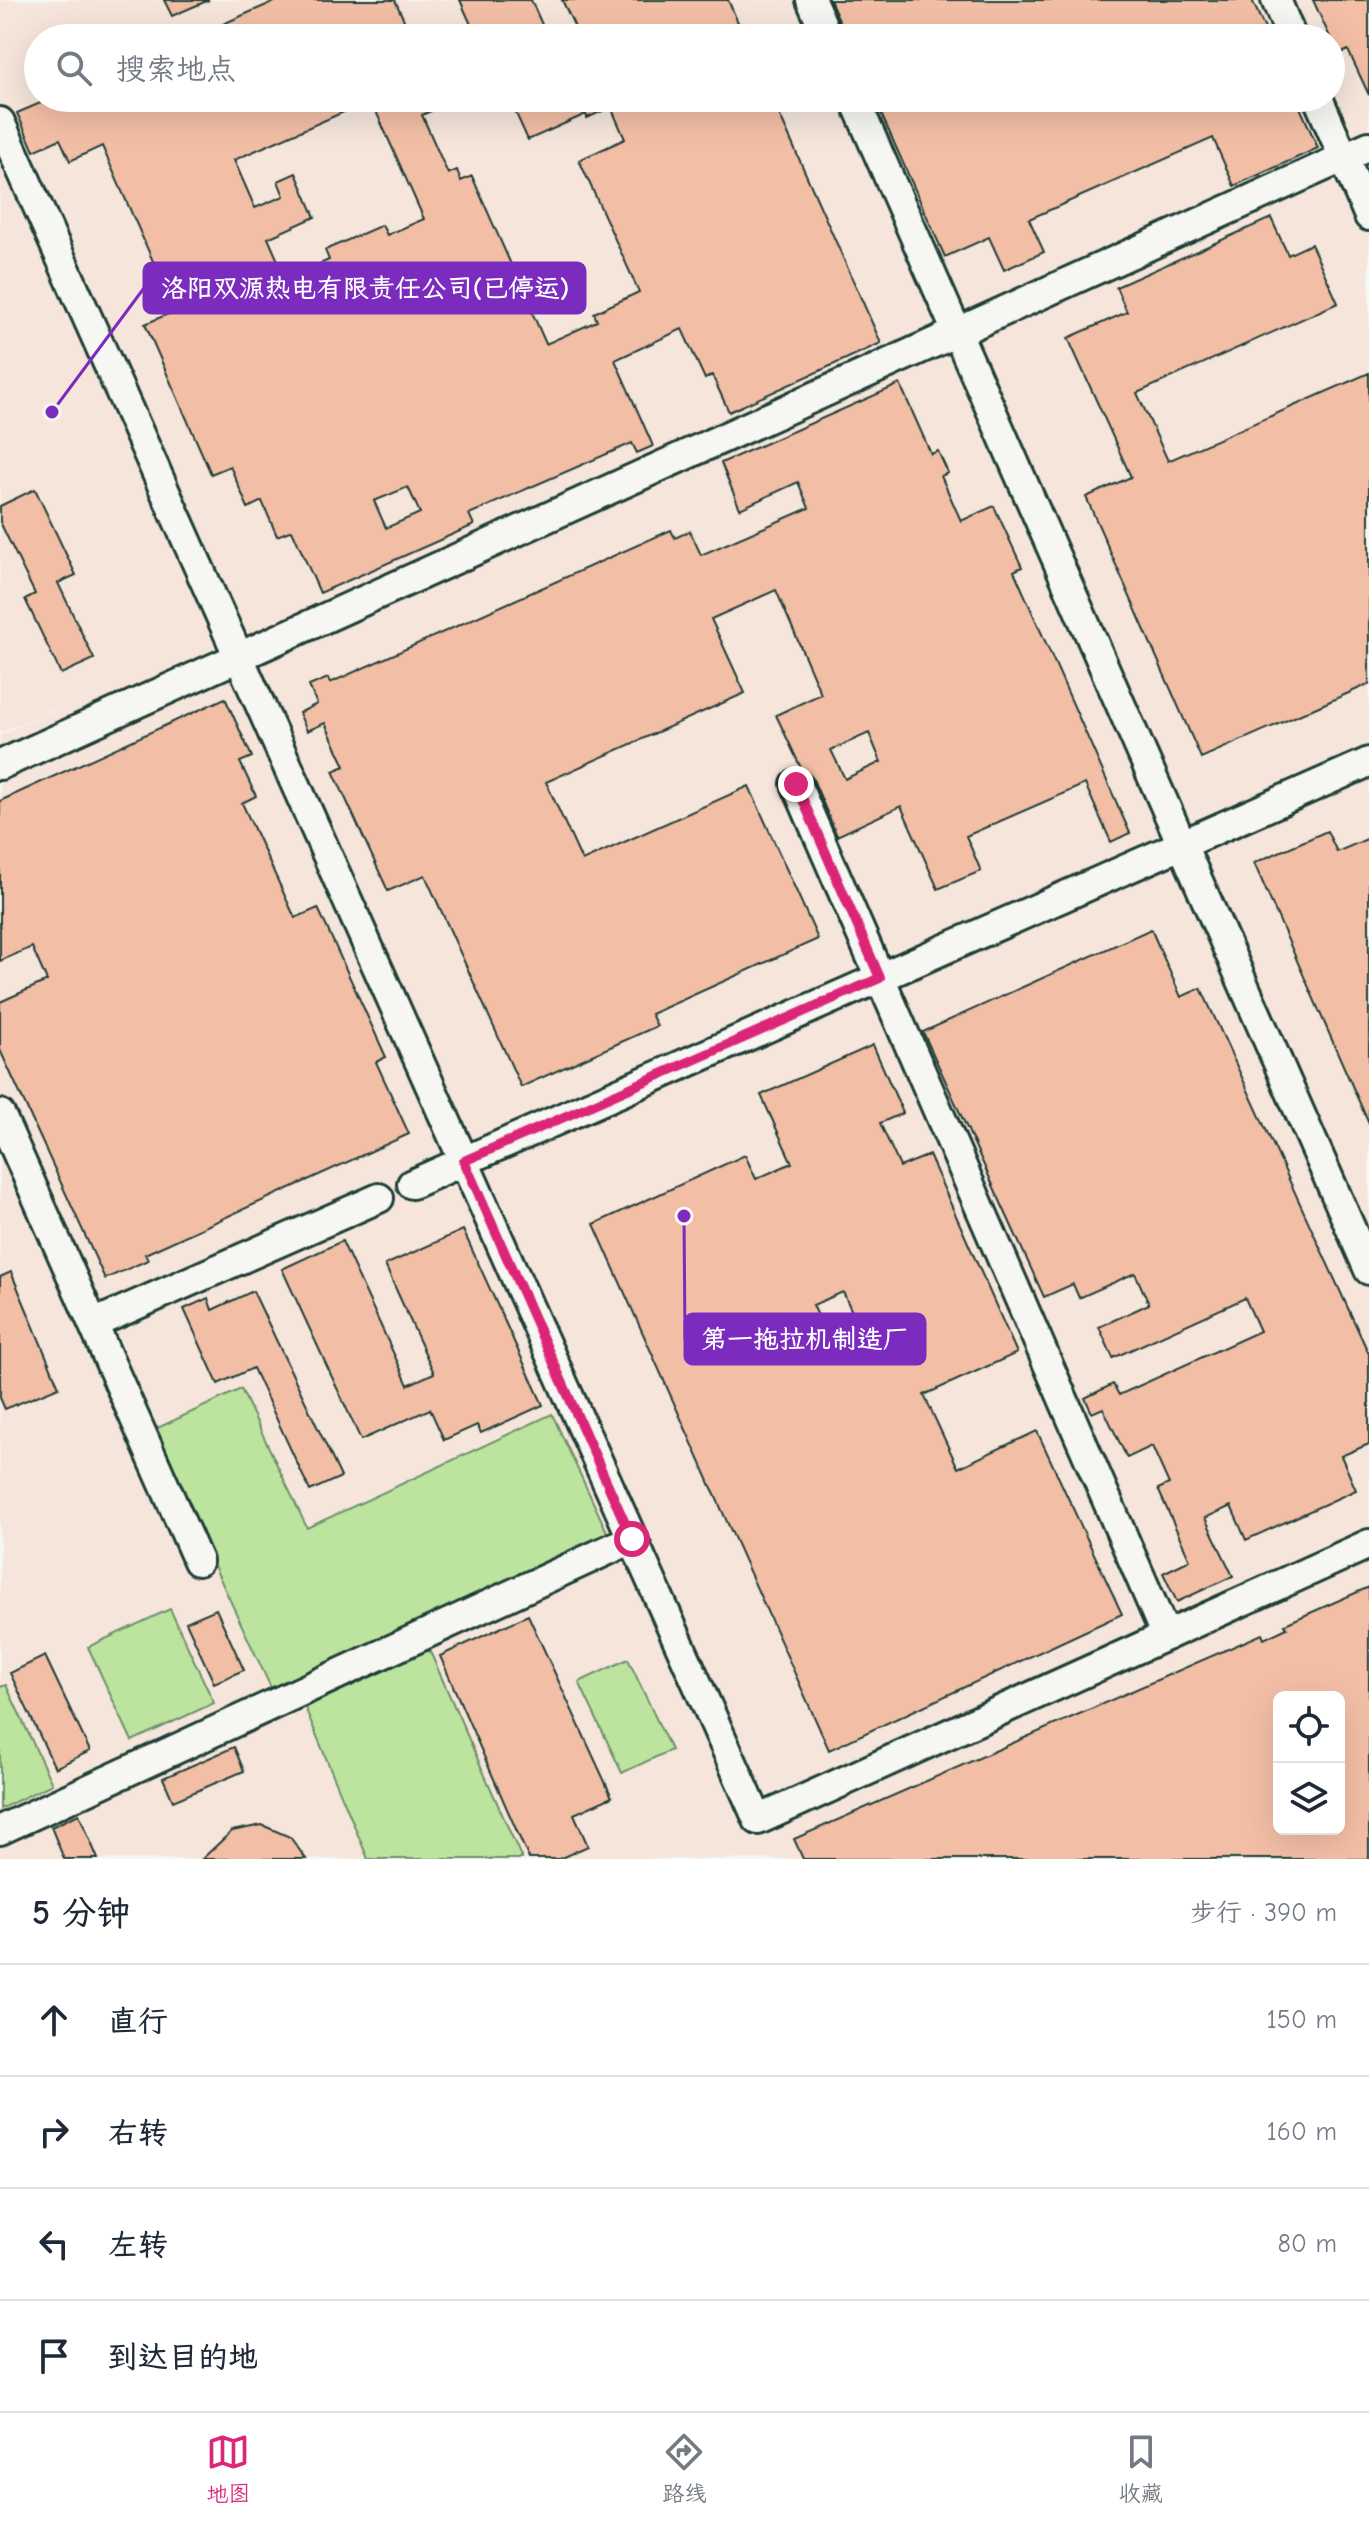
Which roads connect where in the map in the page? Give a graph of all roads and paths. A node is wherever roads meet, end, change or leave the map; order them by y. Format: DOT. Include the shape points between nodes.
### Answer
graph roads {
  1 [pos="811,0"];
  2 [pos="1276,0"];
  3 [pos="822,24"];
  4 [pos="1286,24"];
  5 [pos="860,112"];
  6 [pos="1328,112"];
  7 [pos="0,122"];
  8 [pos="1356,152"];
  9 [pos="1369,216"];
  10 [pos="957,332"];
  11 [pos="239,657"];
  12 [pos="1369,762"];
  13 [pos="0,765"];
  14 [pos="796,784"];
  15 [pos="1182,845"];
  16 [pos="880,978"];
  17 [pos="0,1114"];
  18 [pos="464,1161"];
  19 [pos="412,1184"];
  20 [pos="379,1198"];
  21 [pos="1369,1270"];
  22 [pos="93,1324"];
  23 [pos="632,1539"];
  24 [pos="1369,1544"];
  25 [pos="198,1561"];
  26 [pos="1166,1636"];
  27 [pos="0,1830"];
  1 -- 3 [label="lane"];
  2 -- 4 [label="lane"];
  5 -- 10 [label="lane"];
  6 -- 8 [label="lane"];
  7 -- 11 [label="lane"];
  8 -- 9 [label="lane"];
  8 -- 10 [label="lane"];
  10 -- 11 [label="lane"];
  10 -- 15 [label="lane"];
  11 -- 13 [label="lane"];
  11 -- 18 [label="lane"];
  12 -- 15 [label="lane"];
  14 -- 16 [label="lane"];
  15 -- 16 [label="lane"];
  15 -- 21 [label="lane"];
  16 -- 18 [label="lane"];
  16 -- 26 [label="lane"];
  17 -- 22 [label="lane"];
  18 -- 19 [label="lane"];
  18 -- 23 [label="lane"];
  20 -- 22 [label="lane"];
  22 -- 25 [label="lane"];
  23 -- 26 [label="lane" via="758,1820"];
  23 -- 27 [label="lane"];
  24 -- 26 [label="lane"];
}
